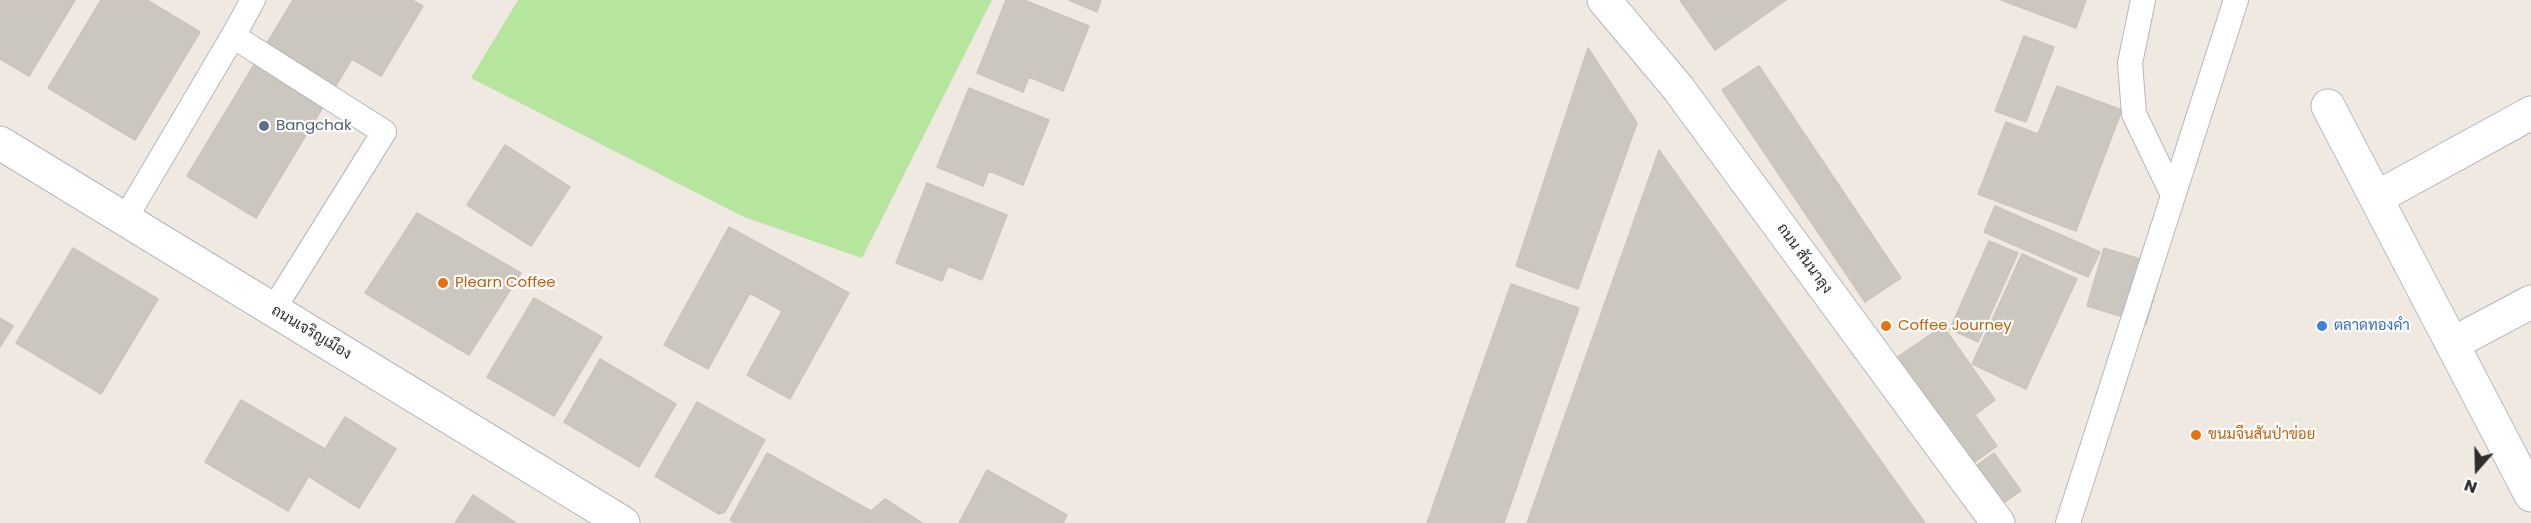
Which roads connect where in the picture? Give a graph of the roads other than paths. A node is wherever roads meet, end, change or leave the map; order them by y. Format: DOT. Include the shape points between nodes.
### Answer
graph roads {
  1 [pos="253,0"];
  2 [pos="1605,0"];
  3 [pos="2143,0"];
  4 [pos="2236,0"];
  5 [pos="233,36"];
  6 [pos="2328,106"];
  7 [pos="2531,113"];
  8 [pos="0,143"];
  9 [pos="2173,195"];
  10 [pos="2376,198"];
  11 [pos="125,219"];
  12 [pos="2531,302"];
  13 [pos="273,310"];
  14 [pos="2452,344"];
  15 [pos="2531,495"];
  16 [pos="623,523"];
  17 [pos="1998,523"];
  18 [pos="2068,523"];
  1 -- 5 [label="lane"];
  2 -- 17 [label="street, ถนน สันนาลุง" via="1678,88"];
  3 -- 9 [label="lane" via="2130,63 2134,114"];
  4 -- 9 [label="lane"];
  5 -- 11 [label="lane"];
  5 -- 13 [label="lane" via="384,132"];
  6 -- 10 [label="street"];
  7 -- 10 [label="street"];
  8 -- 11 [label="street, ถนนเจริญเมือง"];
  9 -- 18 [label="lane"];
  10 -- 14 [label="street"];
  11 -- 13 [label="street, ถนนเจริญเมือง"];
  12 -- 14 [label="street"];
  13 -- 16 [label="street, ถนนเจริญเมือง"];
  14 -- 15 [label="street"];
}
